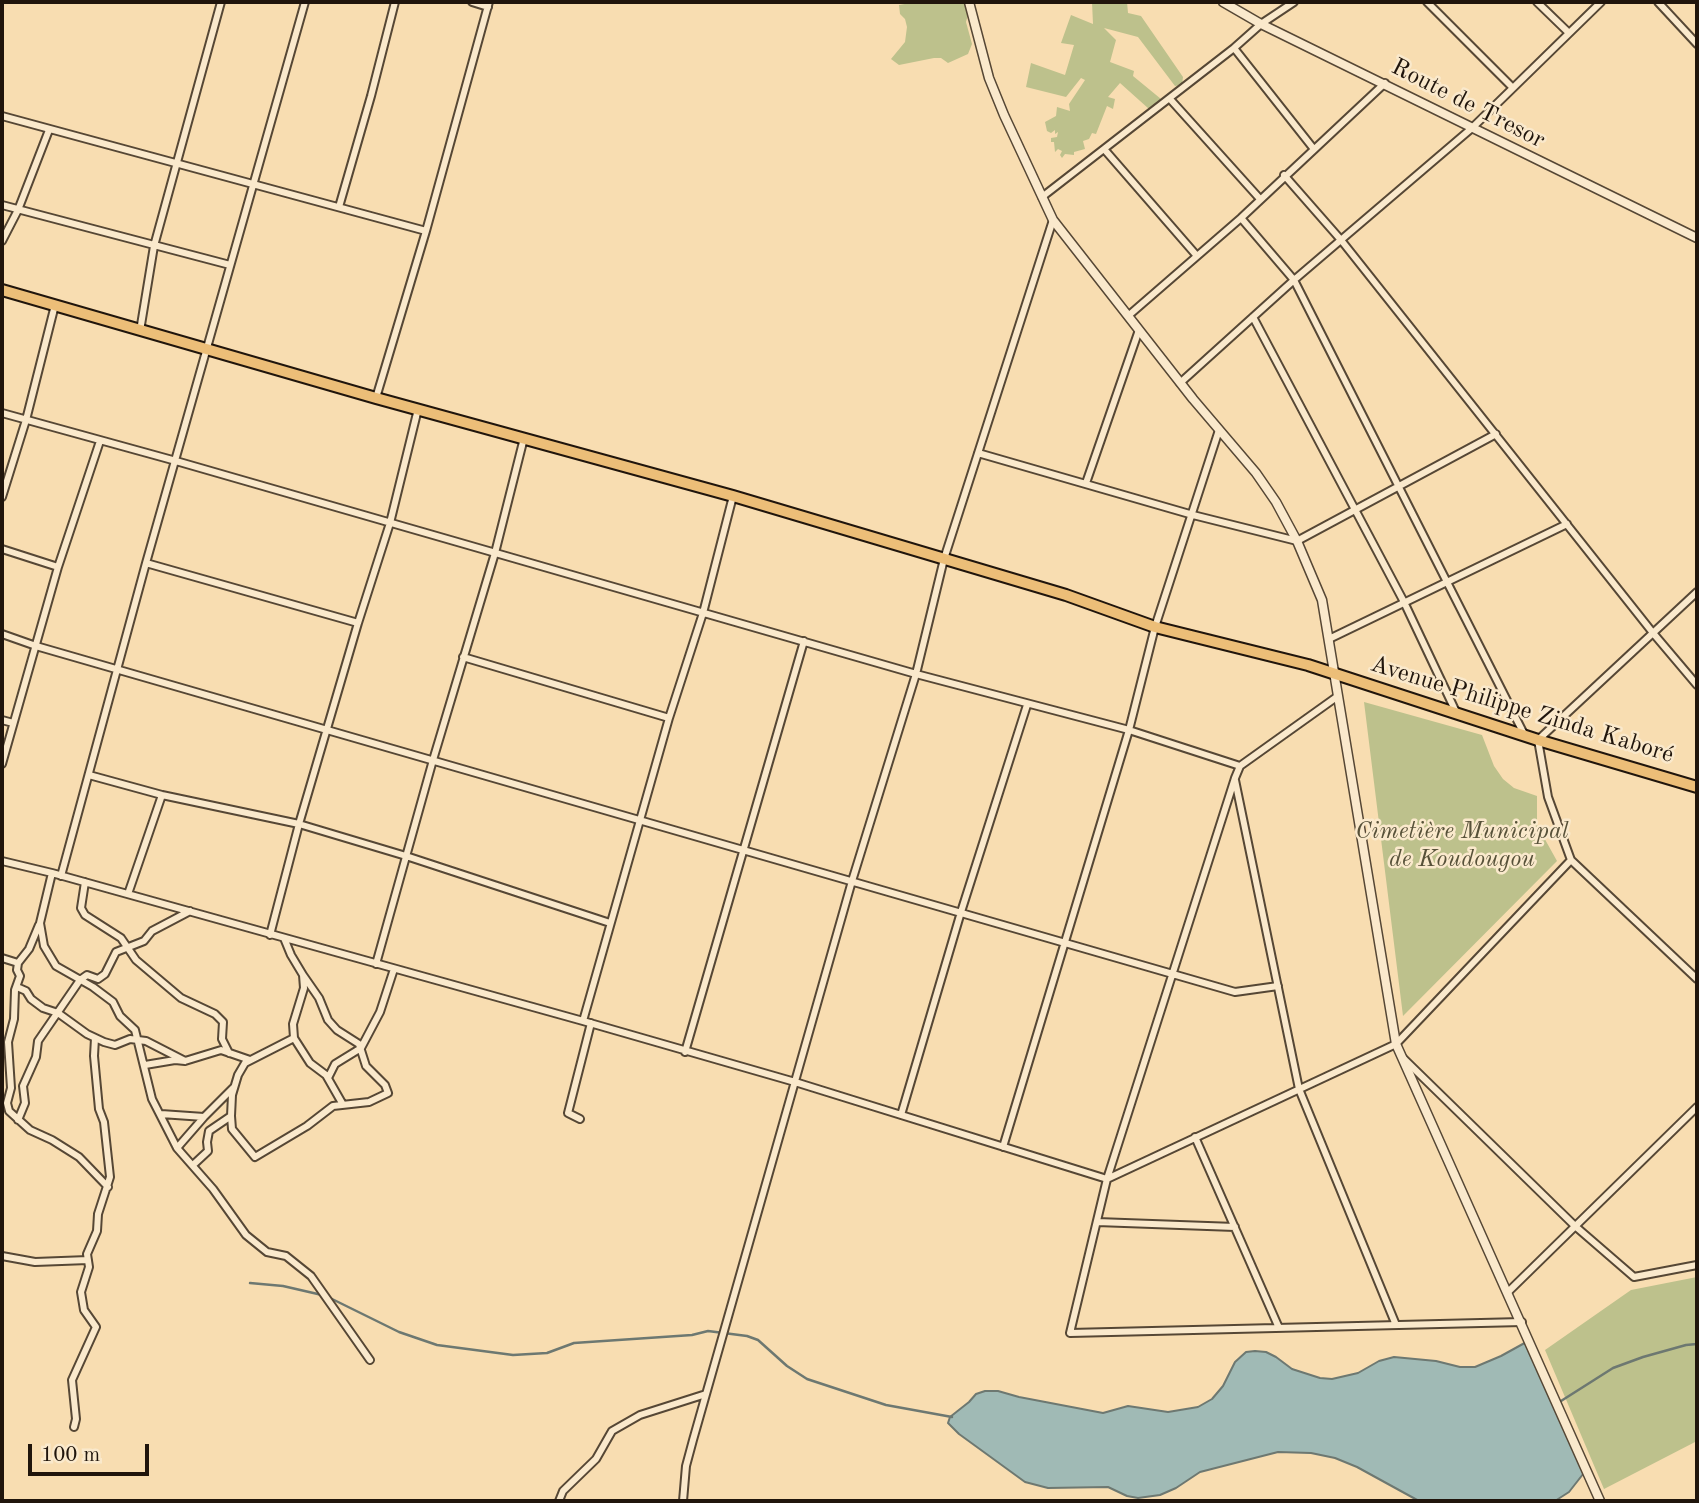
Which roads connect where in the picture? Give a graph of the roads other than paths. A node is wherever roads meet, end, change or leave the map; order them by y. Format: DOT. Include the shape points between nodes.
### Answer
graph roads {
  1 [pos="221,2"];
  2 [pos="305,2"];
  3 [pos="395,2"];
  4 [pos="472,2"];
  5 [pos="969,2"];
  6 [pos="1222,2"];
  7 [pos="1294,2"];
  8 [pos="1427,2"];
  9 [pos="1537,2"];
  10 [pos="1601,2"];
  11 [pos="1658,2"];
  12 [pos="488,4"];
  13 [pos="1261,24"];
  14 [pos="1569,33"];
  15 [pos="1697,44"];
  16 [pos="1234,48"];
  17 [pos="1385,83"];
  18 [pos="1512,87"];
  19 [pos="1170,99"];
  20 [pos="2,116"];
  21 [pos="1472,128"];
  22 [pos="49,130"];
  23 [pos="1104,149"];
  24 [pos="1313,149"];
  25 [pos="177,163"];
  26 [pos="1284,175"];
  27 [pos="254,183"];
  28 [pos="1042,197"];
  29 [pos="1260,199"];
  30 [pos="2,205"];
  31 [pos="340,207"];
  32 [pos="18,210"];
  33 [pos="1241,218"];
  34 [pos="1053,220"];
  35 [pos="426,231"];
  36 [pos="1697,238"];
  37 [pos="1341,240"];
  38 [pos="2,242"];
  39 [pos="154,246"];
  40 [pos="1197,256"];
  41 [pos="230,265"];
  42 [pos="1293,280"];
  43 [pos="2,290"];
  44 [pos="55,305"];
  45 [pos="1128,316"];
  46 [pos="1253,317"];
  47 [pos="1139,330"];
  48 [pos="140,331"];
  49 [pos="206,348"];
  50 [pos="1181,383"];
  51 [pos="376,398"];
  52 [pos="418,409"];
  53 [pos="2,413"];
  54 [pos="26,419"];
  55 [pos="1219,430"];
  56 [pos="1496,434"];
  57 [pos="524,438"];
  58 [pos="100,441"];
  59 [pos="978,453"];
  60 [pos="176,461"];
  61 [pos="1086,482"];
  62 [pos="1399,486"];
  63 [pos="733,496"];
  64 [pos="2,497"];
  65 [pos="1354,510"];
  66 [pos="1193,515"];
  67 [pos="390,523"];
  68 [pos="1567,524"];
  69 [pos="1297,541"];
  70 [pos="2,549"];
  71 [pos="495,553"];
  72 [pos="944,559"];
  73 [pos="146,564"];
  74 [pos="58,567"];
  75 [pos="1447,582"];
  76 [pos="1697,592"];
  77 [pos="1404,602"];
  78 [pos="703,613"];
  79 [pos="358,623"];
  80 [pos="1155,627"];
  81 [pos="1653,633"];
  82 [pos="2,634"];
  83 [pos="1329,639"];
  84 [pos="804,641"];
  85 [pos="36,646"];
  86 [pos="463,657"];
  87 [pos="117,669"];
  88 [pos="916,674"];
  89 [pos="1334,674"];
  90 [pos="1697,685"];
  91 [pos="1338,696"];
  92 [pos="1027,705"];
  93 [pos="1457,714"];
  94 [pos="669,718"];
  95 [pos="2,720"];
  96 [pos="13,723"];
  97 [pos="328,730"];
  98 [pos="1129,730"];
  99 [pos="1525,736"];
  100 [pos="1538,740"];
  101 [pos="433,760"];
  102 [pos="2,764"];
  103 [pos="1240,766"];
  104 [pos="89,775"];
  105 [pos="1235,778"];
  106 [pos="1697,787"];
  107 [pos="162,795"];
  108 [pos="640,820"];
  109 [pos="299,824"];
  110 [pos="745,849"];
  111 [pos="406,856"];
  112 [pos="1571,860"];
  113 [pos="2,861"];
  114 [pos="52,873"];
  115 [pos="61,876"];
  116 [pos="852,881"];
  117 [pos="85,882"];
  118 [pos="128,894"];
  119 [pos="190,911"];
  120 [pos="961,912"];
  121 [pos="40,923"];
  122 [pos="610,923"];
  123 [pos="270,935"];
  124 [pos="284,939"];
  125 [pos="1065,942"];
  126 [pos="130,947"];
  127 [pos="2,958"];
  128 [pos="18,963"];
  129 [pos="376,964"];
  130 [pos="394,970"];
  131 [pos="1172,973"];
  132 [pos="303,975"];
  133 [pos="80,979"];
  134 [pos="1697,979"];
  135 [pos="1278,986"];
  136 [pos="17,987"];
  137 [pos="58,1013"];
  138 [pos="583,1021"];
  139 [pos="592,1023"];
  140 [pos="96,1038"];
  141 [pos="295,1038"];
  142 [pos="137,1040"];
  143 [pos="1396,1044"];
  144 [pos="361,1048"];
  145 [pos="685,1052"];
  146 [pos="6,1053"];
  147 [pos="229,1053"];
  148 [pos="1402,1056"];
  149 [pos="250,1060"];
  150 [pos="185,1061"];
  151 [pos="145,1065"];
  152 [pos="328,1078"];
  153 [pos="795,1082"];
  154 [pos="234,1087"];
  155 [pos="1298,1089"];
  156 [pos="342,1103"];
  157 [pos="4,1106"];
  158 [pos="1697,1107"];
  159 [pos="161,1114"];
  160 [pos="901,1115"];
  161 [pos="231,1116"];
  162 [pos="204,1117"];
  163 [pos="580,1119"];
  164 [pos="18,1120"];
  165 [pos="1195,1137"];
  166 [pos="177,1147"];
  167 [pos="1003,1147"];
  168 [pos="193,1166"];
  169 [pos="1107,1179"];
  170 [pos="108,1187"];
  171 [pos="1097,1222"];
  172 [pos="1576,1226"];
  173 [pos="1235,1227"];
  174 [pos="2,1256"];
  175 [pos="88,1259"];
  176 [pos="1697,1265"];
  177 [pos="1508,1292"];
  178 [pos="1522,1322"];
  179 [pos="1396,1325"];
  180 [pos="1279,1328"];
  181 [pos="370,1360"];
  182 [pos="706,1394"];
  183 [pos="74,1427"];
  184 [pos="559,1501"];
  185 [pos="683,1501"];
  186 [pos="1600,1501"];
  1 -- 25 [label="street"];
  2 -- 27 [label="street"];
  3 -- 31 [label="street"];
  4 -- 12 [label="street"];
  5 -- 28 [label="street" via="989,78"];
  6 -- 13 [label="street, Route de Tresor"];
  7 -- 13 [label="street"];
  8 -- 18 [label="street"];
  9 -- 14 [label="street"];
  10 -- 14 [label="street"];
  11 -- 15 [label="street"];
  12 -- 35 [label="street"];
  13 -- 16 [label="street"];
  13 -- 17 [label="street, Route de Tresor"];
  14 -- 18 [label="street"];
  16 -- 19 [label="street"];
  16 -- 24 [label="street"];
  17 -- 21 [label="street, Route de Tresor"];
  17 -- 24 [label="street"];
  18 -- 21 [label="street"];
  19 -- 23 [label="street"];
  19 -- 29 [label="street"];
  20 -- 22 [label="street"];
  21 -- 36 [label="street, Route de Tresor"];
  21 -- 37 [label="street"];
  22 -- 25 [label="street"];
  22 -- 32 [label="street"];
  23 -- 28 [label="street"];
  23 -- 40 [label="street"];
  24 -- 26 [label="street"];
  25 -- 27 [label="street"];
  25 -- 39 [label="street"];
  26 -- 29 [label="street"];
  26 -- 37 [label="street"];
  27 -- 31 [label="street"];
  27 -- 41 [label="street"];
  28 -- 34 [label="street"];
  29 -- 33 [label="street"];
  30 -- 32 [label="street"];
  31 -- 35 [label="street"];
  32 -- 38 [label="street"];
  32 -- 39 [label="street"];
  33 -- 40 [label="street"];
  33 -- 42 [label="street"];
  34 -- 45 [label="street"];
  34 -- 59 [label="street"];
  35 -- 51 [label="street"];
  37 -- 42 [label="street"];
  37 -- 56 [label="street"];
  39 -- 41 [label="street"];
  39 -- 48 [label="street"];
  40 -- 45 [label="street"];
  41 -- 49 [label="street"];
  42 -- 46 [label="street"];
  42 -- 62 [label="street"];
  43 -- 44 [label="main road, Avenue Philippe Zinda Kaboré"];
  44 -- 48 [label="main road, Avenue Philippe Zinda Kaboré"];
  44 -- 54 [label="street"];
  45 -- 47 [label="street"];
  46 -- 50 [label="street"];
  46 -- 65 [label="street"];
  47 -- 50 [label="street"];
  47 -- 61 [label="street"];
  48 -- 49 [label="main road, Avenue Philippe Zinda Kaboré"];
  49 -- 51 [label="main road, Avenue Philippe Zinda Kaboré"];
  49 -- 60 [label="street"];
  50 -- 55 [label="street"];
  51 -- 52 [label="main road, Avenue Philippe Zinda Kaboré"];
  52 -- 57 [label="main road, Avenue Philippe Zinda Kaboré"];
  52 -- 67 [label="street"];
  53 -- 54 [label="street"];
  54 -- 58 [label="street"];
  54 -- 64 [label="street"];
  55 -- 66 [label="street"];
  55 -- 69 [label="street" via="1256,473"];
  56 -- 62 [label="street"];
  56 -- 68 [label="street"];
  57 -- 63 [label="main road, Avenue Philippe Zinda Kaboré"];
  57 -- 71 [label="street"];
  58 -- 60 [label="street"];
  58 -- 74 [label="street"];
  59 -- 61 [label="street"];
  59 -- 72 [label="street"];
  60 -- 67 [label="street"];
  60 -- 73 [label="street"];
  61 -- 66 [label="street"];
  62 -- 65 [label="street"];
  62 -- 75 [label="street"];
  63 -- 72 [label="main road, Avenue Philippe Zinda Kaboré"];
  63 -- 78 [label="street"];
  65 -- 69 [label="street"];
  65 -- 77 [label="street"];
  66 -- 69 [label="street"];
  66 -- 80 [label="street"];
  67 -- 71 [label="street"];
  67 -- 79 [label="street"];
  68 -- 75 [label="street"];
  68 -- 81 [label="street"];
  69 -- 83 [label="street" via="1322,600"];
  70 -- 74 [label="street"];
  71 -- 78 [label="street"];
  71 -- 86 [label="street"];
  72 -- 80 [label="main road, Avenue Philippe Zinda Kaboré"];
  72 -- 88 [label="street"];
  73 -- 79 [label="street"];
  73 -- 87 [label="street"];
  74 -- 85 [label="street"];
  75 -- 77 [label="street"];
  75 -- 99 [label="street"];
  76 -- 81 [label="street"];
  77 -- 83 [label="street"];
  77 -- 93 [label="street"];
  78 -- 84 [label="street"];
  78 -- 94 [label="street"];
  79 -- 97 [label="street"];
  80 -- 89 [label="main road, Avenue Philippe Zinda Kaboré"];
  80 -- 98 [label="street"];
  81 -- 90 [label="street"];
  81 -- 100 [label="street"];
  82 -- 85 [label="street"];
  83 -- 89 [label="street"];
  84 -- 88 [label="street"];
  84 -- 110 [label="street"];
  85 -- 87 [label="street"];
  85 -- 96 [label="street"];
  86 -- 94 [label="street"];
  86 -- 101 [label="street"];
  87 -- 97 [label="street"];
  87 -- 104 [label="street"];
  88 -- 92 [label="street"];
  88 -- 116 [label="street"];
  89 -- 91 [label="street"];
  89 -- 93 [label="main road, Avenue Philippe Zinda Kaboré"];
  91 -- 103 [label="street"];
  91 -- 143 [label="street"];
  92 -- 98 [label="street"];
  92 -- 120 [label="street"];
  93 -- 99 [label="main road, Avenue Philippe Zinda Kaboré"];
  94 -- 108 [label="street"];
  95 -- 96 [label="street"];
  96 -- 102 [label="street"];
  97 -- 101 [label="street"];
  97 -- 109 [label="street"];
  98 -- 103 [label="street"];
  98 -- 125 [label="street"];
  99 -- 100 [label="main road, Avenue Philippe Zinda Kaboré"];
  100 -- 106 [label="main road, Avenue Philippe Zinda Kaboré"];
  100 -- 112 [label="street" via="1548,797"];
  101 -- 108 [label="street"];
  101 -- 111 [label="street"];
  103 -- 105 [label="street"];
  104 -- 107 [label="street"];
  104 -- 115 [label="street"];
  105 -- 131 [label="street"];
  105 -- 135 [label="street"];
  107 -- 109 [label="street"];
  107 -- 118 [label="street"];
  108 -- 110 [label="street"];
  108 -- 122 [label="street"];
  109 -- 111 [label="street"];
  109 -- 123 [label="street"];
  110 -- 116 [label="street"];
  110 -- 145 [label="street"];
  111 -- 122 [label="street"];
  111 -- 129 [label="street"];
  112 -- 134 [label="street"];
  112 -- 143 [label="street"];
  113 -- 114 [label="street"];
  114 -- 115 [label="street"];
  114 -- 121 [label="street"];
  115 -- 117 [label="street"];
  116 -- 120 [label="street"];
  116 -- 153 [label="street"];
  117 -- 118 [label="street"];
  117 -- 126 [label="street" via="81,908 85,915"];
  118 -- 119 [label="street"];
  119 -- 123 [label="street"];
  119 -- 126 [label="street"];
  120 -- 125 [label="street"];
  120 -- 160 [label="street"];
  121 -- 128 [label="street"];
  121 -- 133 [label="street" via="44,946 56,965"];
  122 -- 138 [label="street"];
  123 -- 124 [label="street"];
  124 -- 129 [label="street"];
  124 -- 132 [label="street"];
  125 -- 131 [label="street"];
  125 -- 167 [label="street"];
  126 -- 133 [label="street" via="116,952 98,979 87,975"];
  126 -- 147 [label="street" via="136,960 181,998 223,1022 222,1039"];
  127 -- 128 [label="street"];
  128 -- 136 [label="street"];
  129 -- 130 [label="street"];
  130 -- 138 [label="street"];
  130 -- 144 [label="street"];
  131 -- 135 [label="street" via="1235,992"];
  131 -- 169 [label="street"];
  132 -- 141 [label="street" via="304,988 293,1024"];
  132 -- 144 [label="street" via="328,1020"];
  133 -- 137 [label="street"];
  133 -- 142 [label="street" via="113,1002 135,1030"];
  135 -- 155 [label="street"];
  136 -- 137 [label="street" via="43,1008"];
  136 -- 146 [label="street"];
  137 -- 140 [label="street"];
  137 -- 164 [label="street" via="38,1041"];
  138 -- 139 [label="street"];
  139 -- 145 [label="street"];
  139 -- 163 [label="street" via="568,1114"];
  140 -- 142 [label="street" via="115,1045"];
  140 -- 170 [label="street"];
  141 -- 149 [label="street"];
  141 -- 152 [label="street" via="310,1063"];
  142 -- 150 [label="street"];
  142 -- 151 [label="street"];
  143 -- 148 [label="street"];
  143 -- 155 [label="street"];
  144 -- 152 [label="street" via="335,1064"];
  144 -- 156 [label="street" via="366,1066 388,1093 369,1102"];
  145 -- 153 [label="street"];
  146 -- 157 [label="street" via="11,1088"];
  147 -- 149 [label="street"];
  147 -- 150 [label="street" via="221,1050"];
  148 -- 172 [label="street"];
  148 -- 177 [label="street"];
  149 -- 154 [label="street"];
  150 -- 151 [label="street"];
  151 -- 159 [label="street" via="152,1099"];
  152 -- 156 [label="street"];
  153 -- 160 [label="street"];
  153 -- 182 [label="street"];
  154 -- 161 [label="street"];
  154 -- 162 [label="street"];
  155 -- 165 [label="street"];
  155 -- 179 [label="street"];
  156 -- 161 [label="street" via="255,1157 232,1129"];
  157 -- 164 [label="street"];
  158 -- 172 [label="street"];
  159 -- 162 [label="street"];
  159 -- 166 [label="street"];
  160 -- 167 [label="street"];
  161 -- 168 [label="street" via="209,1131 208,1151"];
  162 -- 166 [label="street"];
  164 -- 170 [label="street" via="79,1157"];
  165 -- 169 [label="street"];
  165 -- 173 [label="street"];
  166 -- 168 [label="street"];
  167 -- 169 [label="street"];
  168 -- 181 [label="street" via="246,1235 267,1252 286,1256 311,1276"];
  169 -- 171 [label="street"];
  170 -- 175 [label="street"];
  171 -- 173 [label="street"];
  171 -- 180 [label="street" via="1070,1333"];
  172 -- 176 [label="street" via="1634,1277"];
  172 -- 177 [label="street"];
  173 -- 180 [label="street"];
  174 -- 175 [label="street" via="36,1262"];
  175 -- 183 [label="street" via="81,1292 84,1310 96,1327 72,1380"];
  177 -- 178 [label="street"];
  178 -- 179 [label="street"];
  178 -- 186 [label="street"];
  179 -- 180 [label="street"];
  182 -- 184 [label="street" via="640,1415 612,1431 596,1459"];
  182 -- 185 [label="street" via="686,1466"];
}
